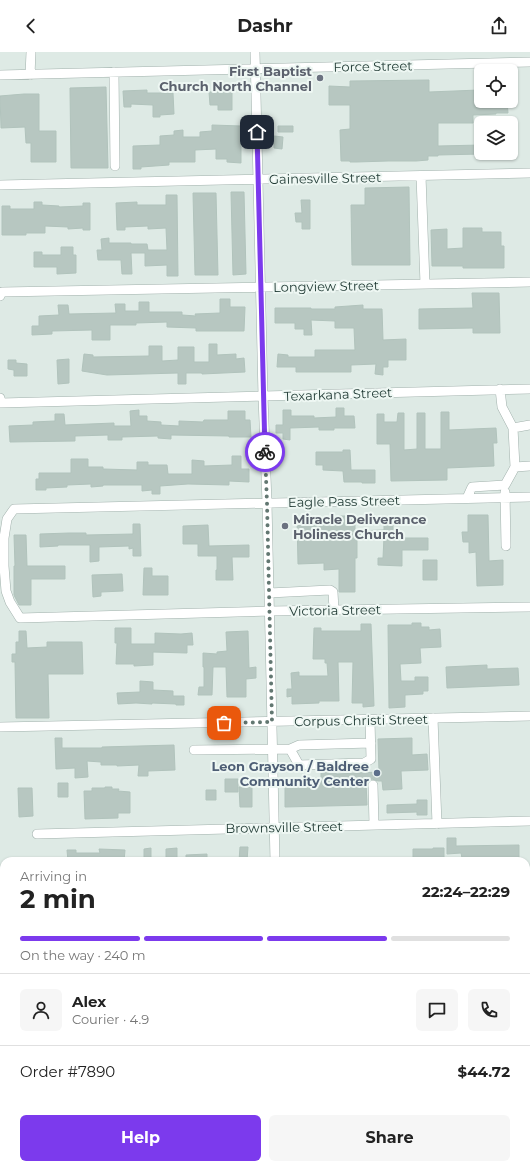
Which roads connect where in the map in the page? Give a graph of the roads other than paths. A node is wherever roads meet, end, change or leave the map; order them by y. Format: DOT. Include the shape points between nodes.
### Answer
graph roads {
  1 [pos="31,52"];
  2 [pos="255,52"];
  3 [pos="530,62"];
  4 [pos="255,69"];
  5 [pos="114,72"];
  6 [pos="0,75"];
  7 [pos="30,75"];
  8 [pos="115,166"];
  9 [pos="530,173"];
  10 [pos="421,176"];
  11 [pos="258,179"];
  12 [pos="0,186"];
  13 [pos="530,282"];
  14 [pos="425,284"];
  15 [pos="260,287"];
  16 [pos="1,294"];
  17 [pos="500,389"];
  18 [pos="530,389"];
  19 [pos="263,396"];
  20 [pos="1,400"];
  21 [pos="530,425"];
  22 [pos="513,428"];
  23 [pos="530,466"];
  24 [pos="515,467"];
  25 [pos="505,485"];
  26 [pos="504,497"];
  27 [pos="530,497"];
  28 [pos="467,498"];
  29 [pos="267,503"];
  30 [pos="506,546"];
  31 [pos="269,593"];
  32 [pos="530,607"];
  33 [pos="334,610"];
  34 [pos="270,611"];
  35 [pos="20,618"];
  36 [pos="530,716"];
  37 [pos="433,718"];
  38 [pos="370,720"];
  39 [pos="272,722"];
  40 [pos="0,727"];
  41 [pos="371,743"];
  42 [pos="272,749"];
  43 [pos="290,749"];
  44 [pos="194,750"];
  45 [pos="373,786"];
  46 [pos="530,822"];
  47 [pos="437,824"];
  48 [pos="374,825"];
  49 [pos="275,828"];
  50 [pos="37,834"];
  51 [pos="276,857"];
  1 -- 7 [label="street"];
  2 -- 4 [label="street"];
  3 -- 4 [label="street, Force Street"];
  4 -- 5 [label="street, Force Street"];
  4 -- 11 [label="street"];
  5 -- 7 [label="street, Force Street"];
  5 -- 8 [label="street"];
  6 -- 7 [label="street, Force Street"];
  9 -- 10 [label="street, Gainesville Street"];
  10 -- 11 [label="street, Gainesville Street"];
  10 -- 14 [label="street"];
  11 -- 12 [label="street, Gainesville Street"];
  11 -- 15 [label="street"];
  13 -- 14 [label="street, Longview Street"];
  14 -- 15 [label="street, Longview Street"];
  15 -- 16 [label="street, Longview Street"];
  15 -- 19 [label="street"];
  17 -- 18 [label="street, Texarkana Street"];
  17 -- 19 [label="street, Texarkana Street"];
  17 -- 22 [label="street" via="502,407"];
  19 -- 20 [label="street, Texarkana Street"];
  19 -- 29 [label="street"];
  21 -- 22 [label="street"];
  22 -- 24 [label="street"];
  23 -- 24 [label="street"];
  24 -- 25 [label="street"];
  25 -- 26 [label="street"];
  25 -- 28 [label="street" via="472,487"];
  26 -- 27 [label="street, Eagle Pass Street"];
  26 -- 28 [label="street, Eagle Pass Street"];
  26 -- 30 [label="street"];
  28 -- 29 [label="street, Eagle Pass Street"];
  29 -- 31 [label="street"];
  29 -- 35 [label="street, Eagle Pass Street" via="14,509 7,519 4,566 6,592"];
  31 -- 33 [label="street" via="330,590 334,594"];
  31 -- 34 [label="street"];
  32 -- 33 [label="street, Victoria Street"];
  33 -- 34 [label="street, Victoria Street"];
  34 -- 35 [label="street, Victoria Street"];
  34 -- 39 [label="street"];
  36 -- 37 [label="street, Corpus Christi Street"];
  37 -- 38 [label="street, Corpus Christi Street"];
  37 -- 47 [label="street"];
  38 -- 39 [label="street, Corpus Christi Street"];
  38 -- 41 [label="street"];
  39 -- 40 [label="street, Corpus Christi Street"];
  39 -- 42 [label="street"];
  41 -- 43 [label="street" via="299,745"];
  41 -- 43 [label="street" via="371,759 364,763 299,764"];
  42 -- 43 [label="street"];
  42 -- 44 [label="street"];
  42 -- 49 [label="street"];
  45 -- 48 [label="street"];
  46 -- 47 [label="street, Brownsville Street"];
  47 -- 48 [label="street, Brownsville Street"];
  48 -- 49 [label="street, Brownsville Street"];
  49 -- 50 [label="street, Brownsville Street"];
  49 -- 51 [label="street"];
}
